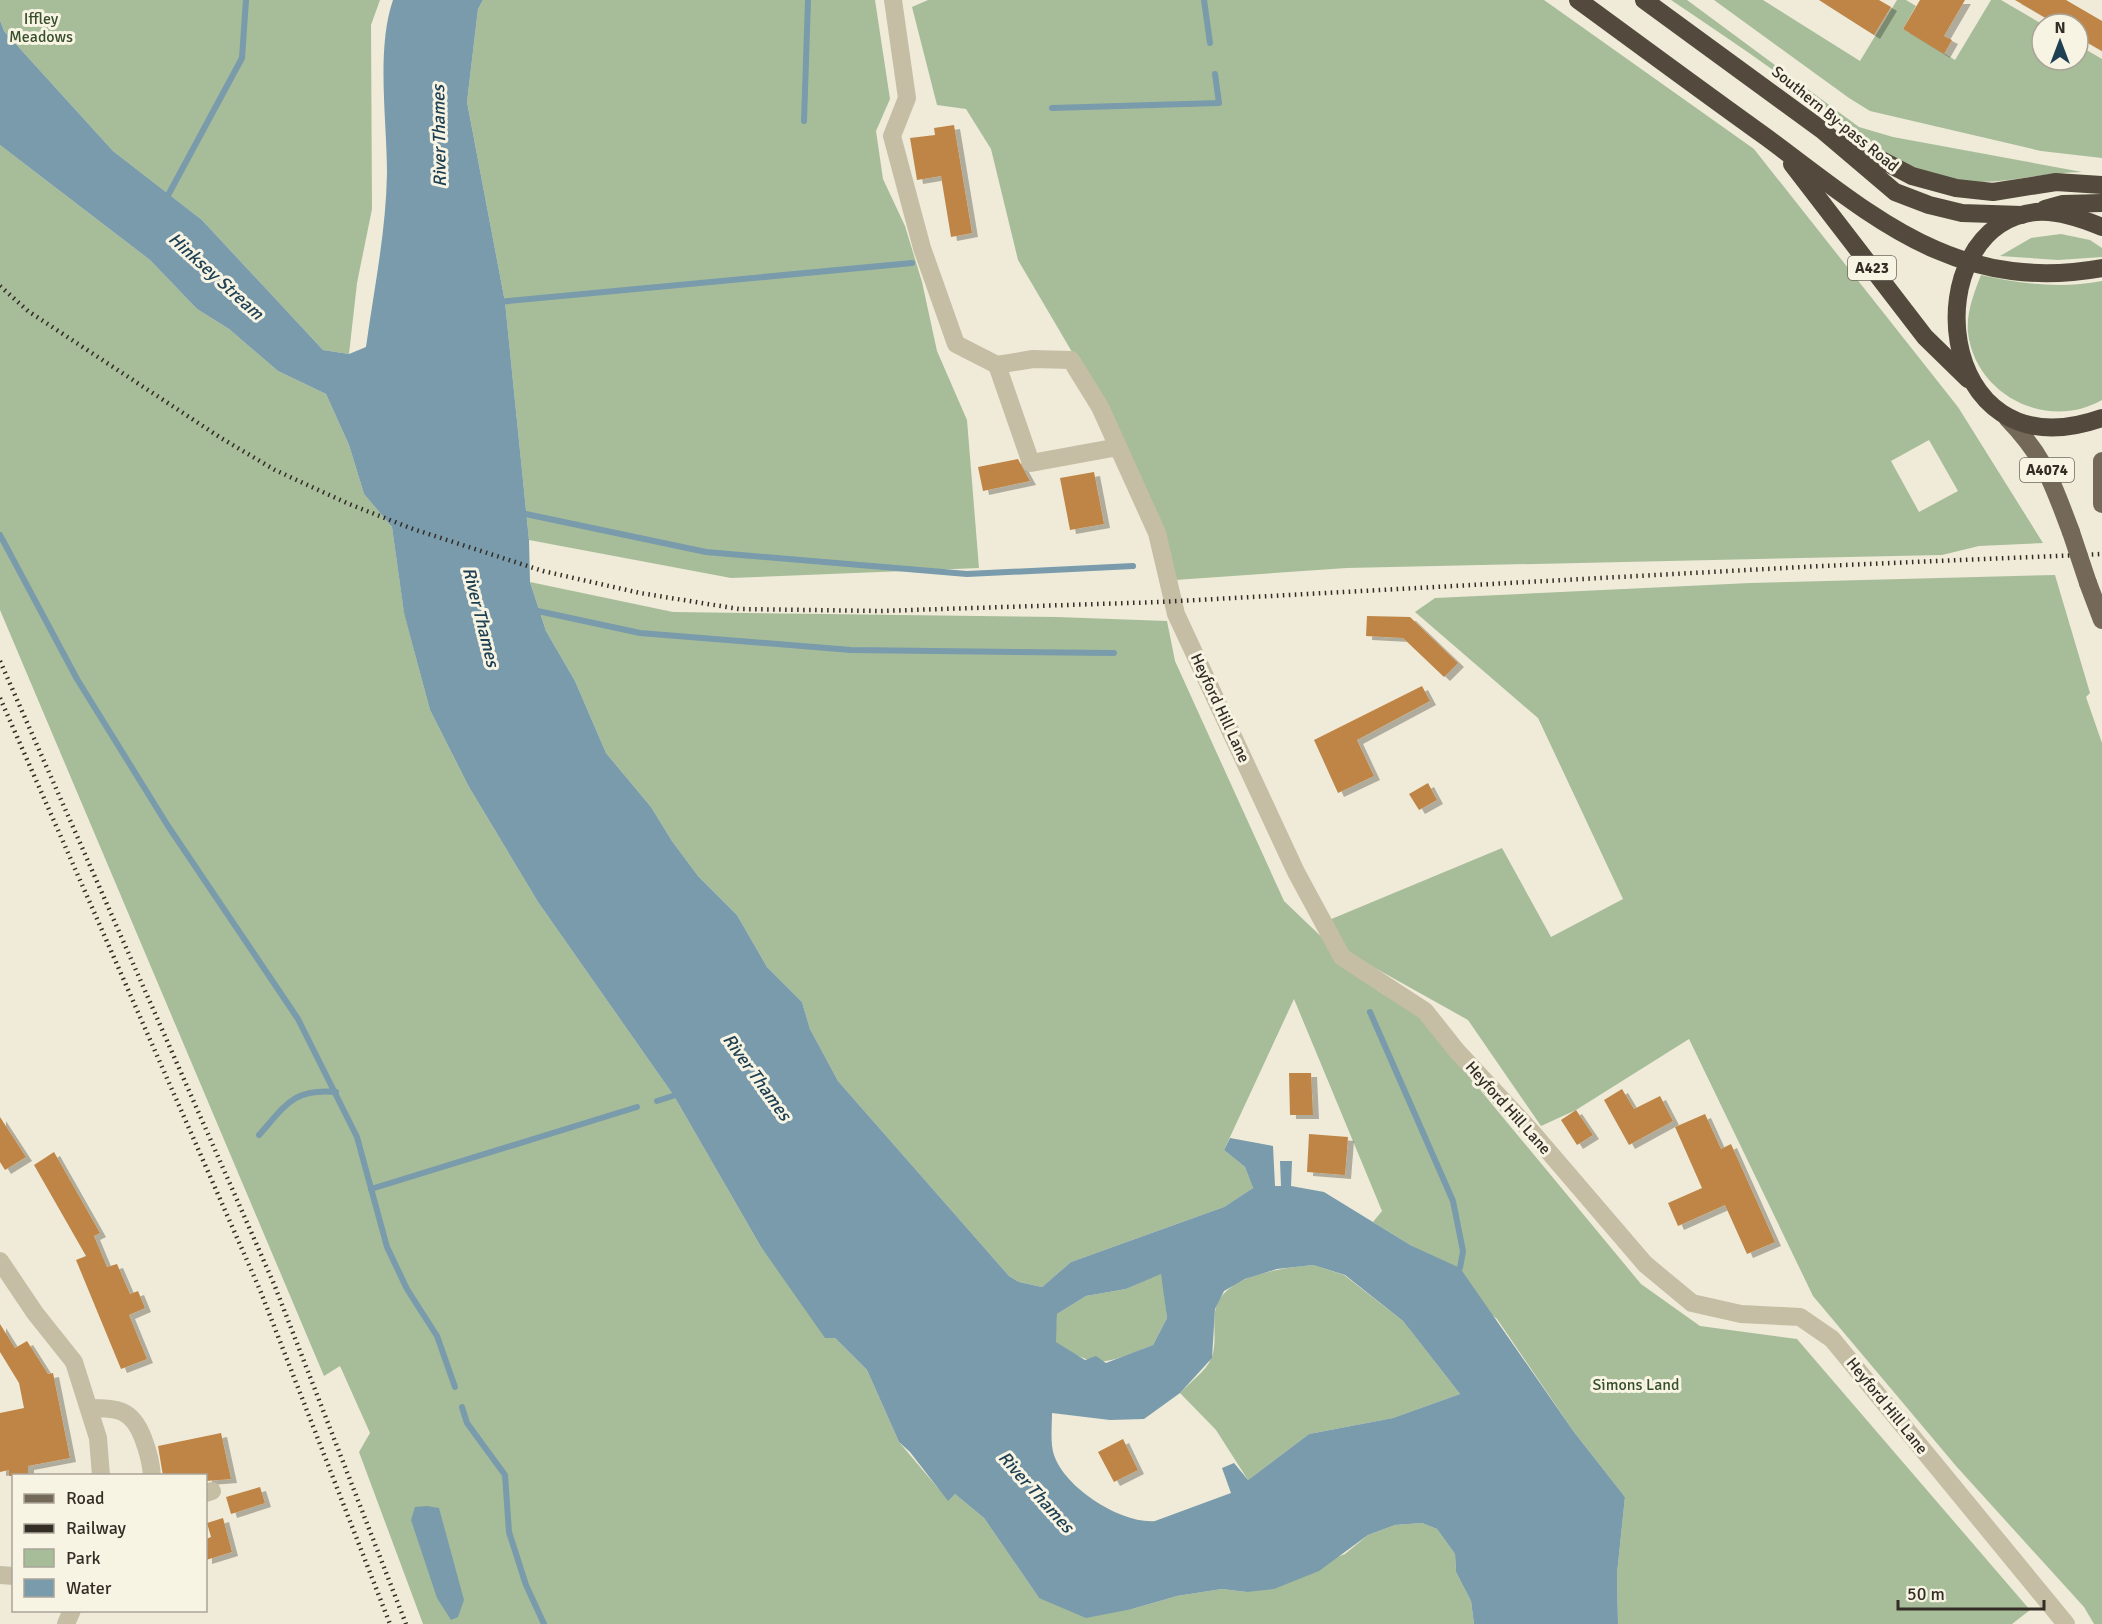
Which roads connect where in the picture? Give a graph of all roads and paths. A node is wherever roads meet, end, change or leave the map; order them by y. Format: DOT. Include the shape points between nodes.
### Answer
graph roads {
  1 [pos="893,0"];
  2 [pos="1578,0"];
  3 [pos="1644,0"];
  4 [pos="1822,130"];
  5 [pos="1780,148"];
  6 [pos="2102,184"];
  7 [pos="2102,202"];
  8 [pos="2030,213"];
  9 [pos="2102,227"];
  10 [pos="1969,262"];
  11 [pos="2102,268"];
  12 [pos="997,365"];
  13 [pos="1972,382"];
  14 [pos="2007,418"];
  15 [pos="2102,418"];
  16 [pos="1118,447"];
  17 [pos="2102,461"];
  18 [pos="2102,504"];
  19 [pos="2102,620"];
  20 [pos="0,1261"];
  21 [pos="89,1408"];
  22 [pos="101,1474"];
  23 [pos="152,1474"];
  24 [pos="2066,1624"];
  1 -- 12 [label="street" via="907,98 892,135 922,248 956,344"];
  2 -- 5 [label="highway, A423"];
  3 -- 4 [label="highway, Southern By-pass Road"];
  4 -- 6 [label="highway" via="1912,176 1956,188 1994,192 2056,182"];
  4 -- 8 [label="highway, Southern By-pass Road" via="1895,192 1962,213"];
  5 -- 10 [label="highway, A423" via="1908,238"];
  5 -- 13 [label="highway, A423" via="1925,338"];
  7 -- 8 [label="highway" via="2063,204"];
  8 -- 9 [label="highway" via="2070,216"];
  8 -- 10 [label="highway" via="1997,228 1977,247"];
  10 -- 11 [label="highway, A423" via="2053,274"];
  10 -- 13 [label="highway" via="1956,308 1958,339"];
  12 -- 16 [label="street, Heyford Hill Lane" via="1033,359 1071,360 1100,407"];
  12 -- 16 [label="street" via="1031,464"];
  13 -- 14 [label="highway" via="1983,398"];
  14 -- 15 [label="highway" via="2039,426 2064,426"];
  14 -- 19 [label="main road, A4074, bridge" via="2043,460"];
  16 -- 24 [label="street, Heyford Hill Lane" via="1156,533 1176,614 1296,872 1342,957 1425,1011 1645,1264 1692,1302 1741,1314 1800,1317 1832,1339"];
  17 -- 18 [label="main road"];
  20 -- 21 [label="street" via="74,1362"];
  21 -- 22 [label="street" via="98,1438"];
  21 -- 23 [label="street" via="112,1408 137,1422 151,1459"];
}
